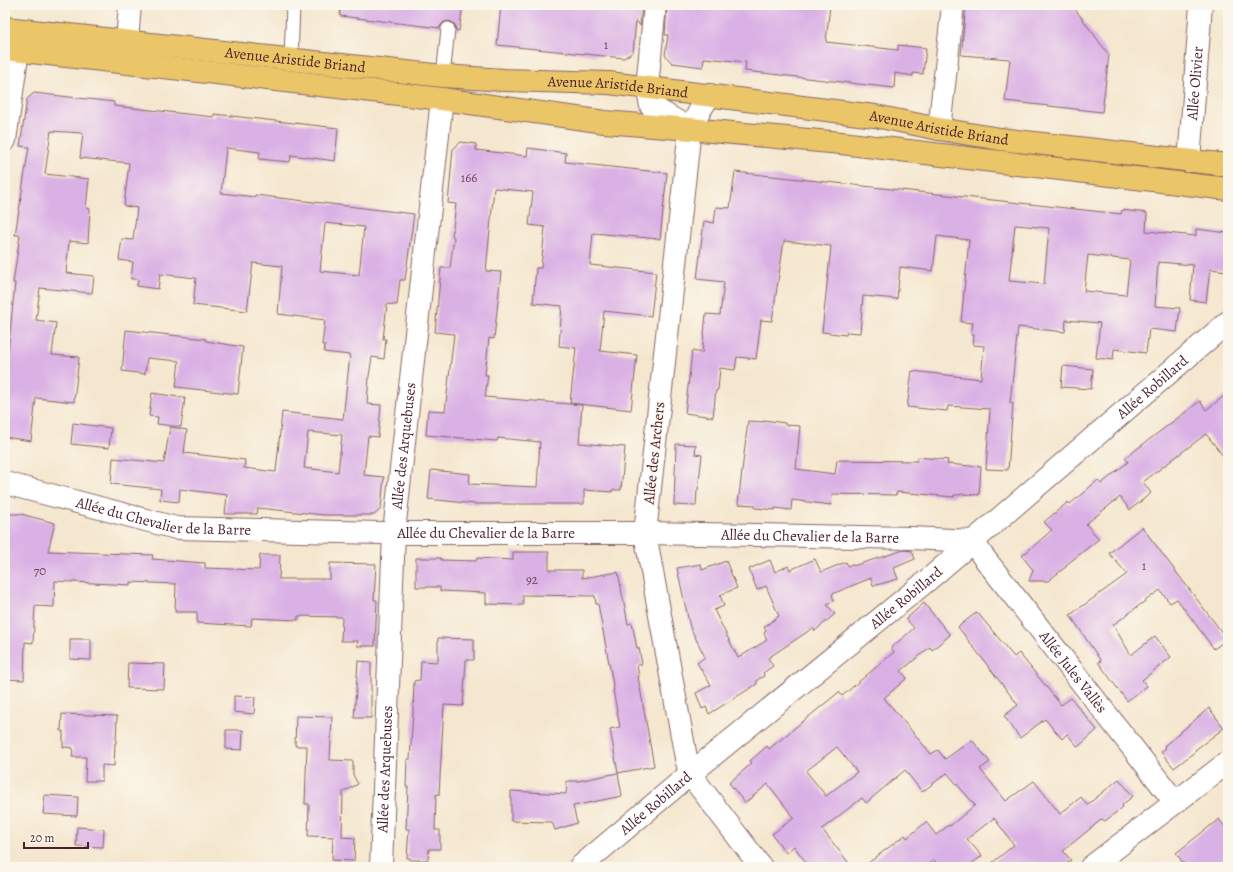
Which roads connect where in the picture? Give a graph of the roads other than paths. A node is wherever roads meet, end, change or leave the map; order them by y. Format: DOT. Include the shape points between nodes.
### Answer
graph roads {
  1 [pos="130,5"];
  2 [pos="293,5"];
  3 [pos="655,5"];
  4 [pos="953,5"];
  5 [pos="1201,5"];
  6 [pos="5,28"];
  7 [pos="448,29"];
  8 [pos="127,41"];
  9 [pos="11,50"];
  10 [pos="291,59"];
  11 [pos="443,76"];
  12 [pos="647,87"];
  13 [pos="710,95"];
  14 [pos="442,99"];
  15 [pos="690,129"];
  16 [pos="939,130"];
  17 [pos="5,140"];
  18 [pos="1189,161"];
  19 [pos="1228,165"];
  20 [pos="1228,189"];
  21 [pos="1228,322"];
  22 [pos="5,484"];
  23 [pos="394,532"];
  24 [pos="645,533"];
  25 [pos="974,541"];
  26 [pos="1228,762"];
  27 [pos="690,774"];
  28 [pos="1175,802"];
  29 [pos="381,867"];
  30 [pos="580,867"];
  31 [pos="761,867"];
  32 [pos="1091,867"];
  1 -- 8 [label="street"];
  2 -- 10 [label="lane"];
  3 -- 12 [label="street"];
  4 -- 16 [label="street"];
  5 -- 18 [label="street, Allée Olivier"];
  6 -- 8 [label="main road, Avenue Aristide Briand"];
  7 -- 11 [label="lane"];
  8 -- 10 [label="main road, Avenue Aristide Briand"];
  9 -- 14 [label="main road, Avenue Aristide Briand"];
  9 -- 17 [label="street"];
  10 -- 11 [label="main road, Avenue Aristide Briand"];
  11 -- 12 [label="main road, Avenue Aristide Briand"];
  12 -- 13 [label="main road, Avenue Aristide Briand"];
  12 -- 15 [label="street" via="651,106"];
  13 -- 15 [label="street"];
  13 -- 16 [label="main road, Avenue Aristide Briand" via="875,116"];
  14 -- 15 [label="main road, Avenue Aristide Briand" via="605,122"];
  14 -- 23 [label="street, Allée des Arquebuses"];
  15 -- 20 [label="main road, Avenue Aristide Briand"];
  15 -- 24 [label="street, Allée des Archers"];
  16 -- 18 [label="main road, Avenue Aristide Briand"];
  18 -- 19 [label="main road, Avenue Aristide Briand"];
  21 -- 25 [label="street, Allée Robillard"];
  22 -- 23 [label="street, Allée du Chevalier de la Barre" via="176,528"];
  23 -- 24 [label="street, Allée du Chevalier de la Barre"];
  23 -- 29 [label="street, Allée des Arquebuses"];
  24 -- 25 [label="street, Allée du Chevalier de la Barre"];
  24 -- 27 [label="street, Allée des Archers"];
  25 -- 27 [label="street, Allée Robillard"];
  25 -- 28 [label="street, Allée Jules Vallès" via="982,555"];
  26 -- 28 [label="street"];
  27 -- 30 [label="street, Allée Robillard"];
  27 -- 31 [label="street"];
  28 -- 32 [label="street"];
}
